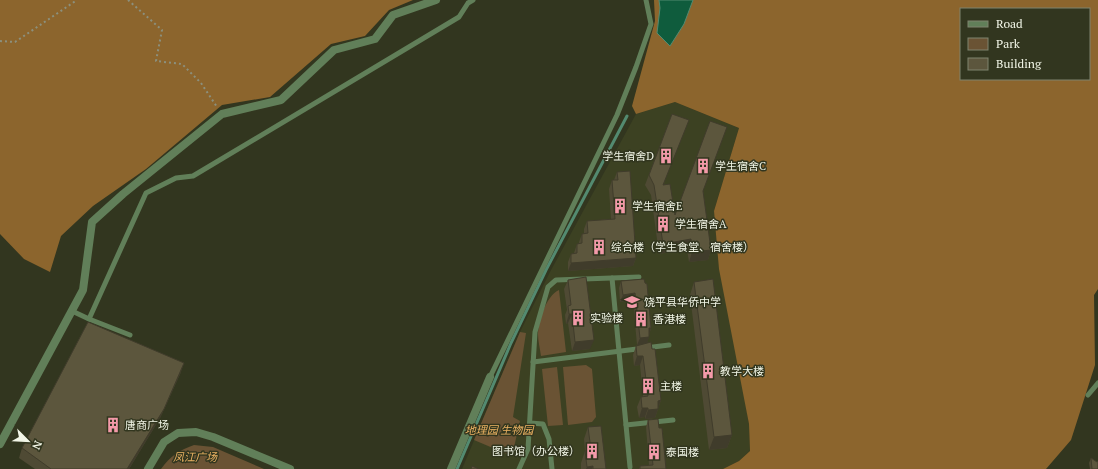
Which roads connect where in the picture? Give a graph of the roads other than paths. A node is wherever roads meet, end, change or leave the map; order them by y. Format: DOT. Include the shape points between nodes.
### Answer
graph roads {
  1 [pos="436,0"];
  2 [pos="473,0"];
  3 [pos="646,0"];
  4 [pos="638,276"];
  5 [pos="612,278"];
  6 [pos="72,311"];
  7 [pos="89,319"];
  8 [pos="130,336"];
  9 [pos="669,345"];
  10 [pos="619,351"];
  11 [pos="534,362"];
  12 [pos="490,377"];
  13 [pos="1098,383"];
  14 [pos="1088,395"];
  15 [pos="673,420"];
  16 [pos="530,422"];
  17 [pos="626,425"];
  18 [pos="0,444"];
  19 [pos="630,467"];
  20 [pos="148,469"];
  21 [pos="290,469"];
  22 [pos="451,469"];
  23 [pos="519,469"];
  24 [pos="552,469"];
  1 -- 6 [label="street" via="393,15 375,39 334,50 281,100 222,114 123,194 92,222 83,290"];
  2 -- 7 [label="lane" via="459,17 200,172 193,176 176,178 146,193"];
  3 -- 12 [label="lane" via="651,24 617,115"];
  4 -- 5 [label="lane"];
  5 -- 10 [label="lane"];
  5 -- 11 [label="lane" via="556,280 548,287 535,332"];
  6 -- 7 [label="lane"];
  6 -- 18 [label="street"];
  7 -- 8 [label="lane"];
  9 -- 10 [label="lane"];
  10 -- 11 [label="lane"];
  10 -- 17 [label="lane"];
  11 -- 16 [label="lane"];
  12 -- 22 [label="street"];
  13 -- 14 [label="lane"];
  15 -- 17 [label="lane"];
  16 -- 23 [label="lane" via="528,449"];
  16 -- 24 [label="lane" via="543,424 549,439"];
  17 -- 19 [label="lane"];
  20 -- 21 [label="street" via="164,442 178,433 196,432"];
}
